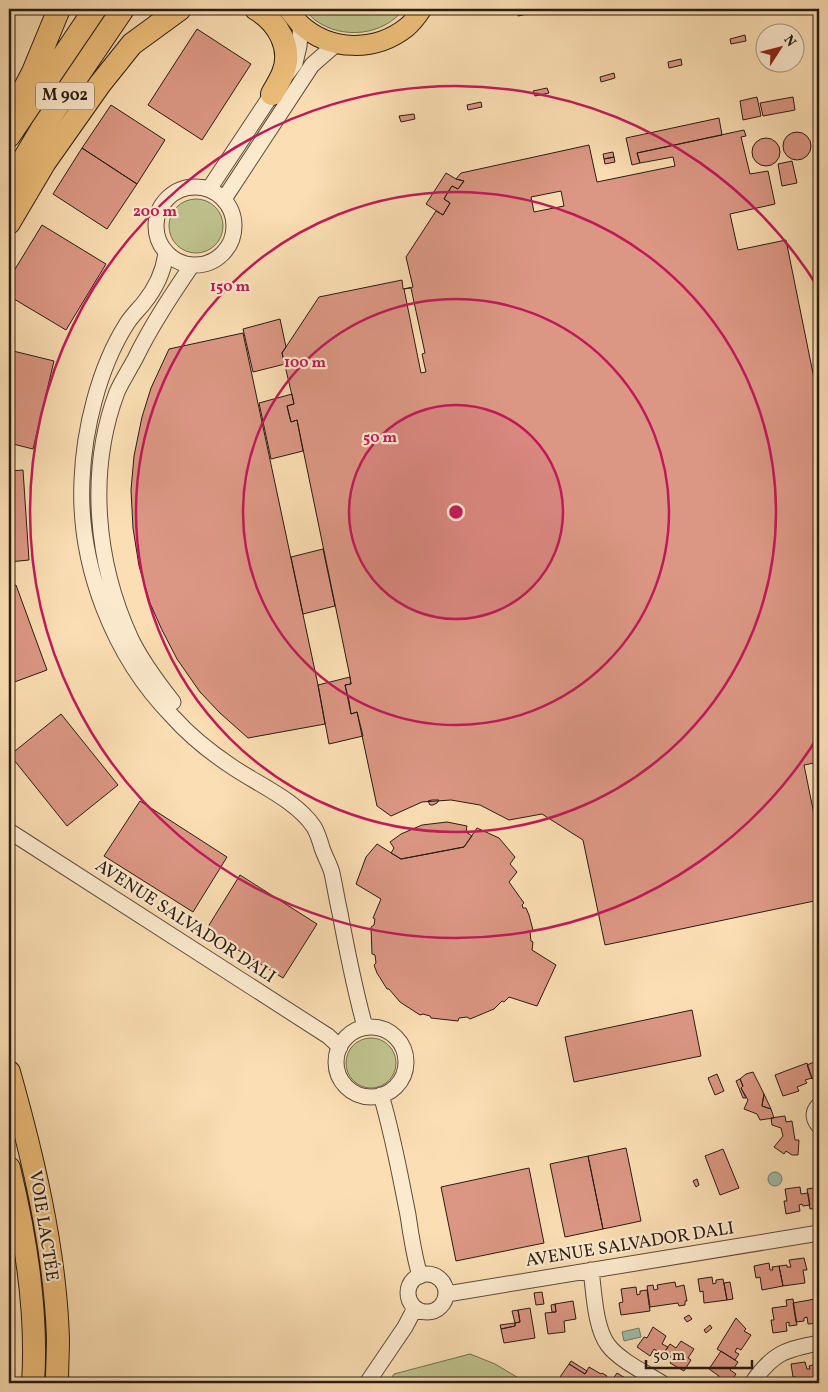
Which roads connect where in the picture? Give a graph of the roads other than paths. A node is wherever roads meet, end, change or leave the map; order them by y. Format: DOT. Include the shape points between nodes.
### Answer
graph roads {
  1 [pos="59,9"];
  2 [pos="95,9"];
  3 [pos="124,9"];
  4 [pos="195,9"];
  5 [pos="256,9"];
  6 [pos="288,9"];
  7 [pos="422,9"];
  8 [pos="176,12"];
  9 [pos="301,24"];
  10 [pos="336,44"];
  11 [pos="272,94"];
  12 [pos="12,132"];
  13 [pos="9,184"];
  14 [pos="209,189"];
  15 [pos="224,199"];
  16 [pos="9,223"];
  17 [pos="166,252"];
  18 [pos="192,265"];
  19 [pos="85,449"];
  20 [pos="100,473"];
  21 [pos="82,537"];
  22 [pos="107,570"];
  23 [pos="9,831"];
  24 [pos="331,872"];
  25 [pos="364,1027"];
  26 [pos="340,1046"];
  27 [pos="9,1072"];
  28 [pos="381,1095"];
  29 [pos="819,1105"];
  30 [pos="819,1126"];
  31 [pos="9,1168"];
  32 [pos="819,1232"];
  33 [pos="590,1270"];
  34 [pos="420,1276"];
  35 [pos="447,1294"];
  36 [pos="415,1308"];
  37 [pos="819,1343"];
  38 [pos="33,1383"];
  39 [pos="57,1383"];
  40 [pos="367,1383"];
  41 [pos="662,1383"];
  42 [pos="752,1383"];
  1 -- 12 [label="highway" via="33,72 11,113"];
  2 -- 12 [label="highway, M 902"];
  3 -- 13 [label="highway, M 902" via="41,130"];
  4 -- 8 [label="highway"];
  5 -- 11 [label="highway" via="273,23 285,47 283,74"];
  6 -- 9 [label="main road"];
  7 -- 10 [label="main road" via="408,26 387,40 362,46"];
  8 -- 16 [label="highway" via="132,44 100,84 45,162"];
  9 -- 10 [label="main road"];
  9 -- 11 [label="street" via="295,63"];
  10 -- 15 [label="street" via="312,65"];
  11 -- 14 [label="street"];
  14 -- 15 [label="street"];
  14 -- 17 [label="street" via="188,187 178,190 163,204 156,223 160,243"];
  15 -- 18 [label="street" via="234,222 232,239 216,259"];
  17 -- 18 [label="street"];
  17 -- 19 [label="street" via="161,276 126,324 107,364 97,389"];
  18 -- 20 [label="street" via="159,312 117,392 106,432"];
  19 -- 20 [label="street"];
  19 -- 21 [label="street"];
  20 -- 22 [label="street" via="99,513"];
  21 -- 22 [label="street" via="93,536"];
  21 -- 24 [label="street" via="106,613 118,640 144,682 200,743 301,813 318,834"];
  22 -- 24 [label="street" via="132,640 163,689 183,714 212,741 296,797 317,817 325,828 333,857"];
  23 -- 26 [label="street, AVENUE SALVADOR DALI"];
  24 -- 25 [label="street"];
  25 -- 26 [label="street" via="350,1034"];
  25 -- 28 [label="street" via="392,1033 404,1048 406,1070 401,1081"];
  26 -- 28 [label="street" via="337,1066 345,1084 361,1095"];
  27 -- 39 [label="highway, VOIE LACTÉE" via="41,1198 58,1337"];
  28 -- 34 [label="street"];
  29 -- 30 [label="street" via="814,1113"];
  31 -- 38 [label="highway, VOIE LACTÉE" via="30,1278 34,1326"];
  32 -- 33 [label="street, AVENUE SALVADOR DALI"];
  33 -- 35 [label="street, AVENUE SALVADOR DALI"];
  33 -- 41 [label="street" via="602,1333 608,1346"];
  34 -- 35 [label="street" via="431,1274 439,1278"];
  34 -- 36 [label="street" via="408,1289 409,1299"];
  35 -- 36 [label="street" via="444,1304 436,1311 424,1312"];
  36 -- 40 [label="street"];
  37 -- 42 [label="street" via="778,1354"];
}
